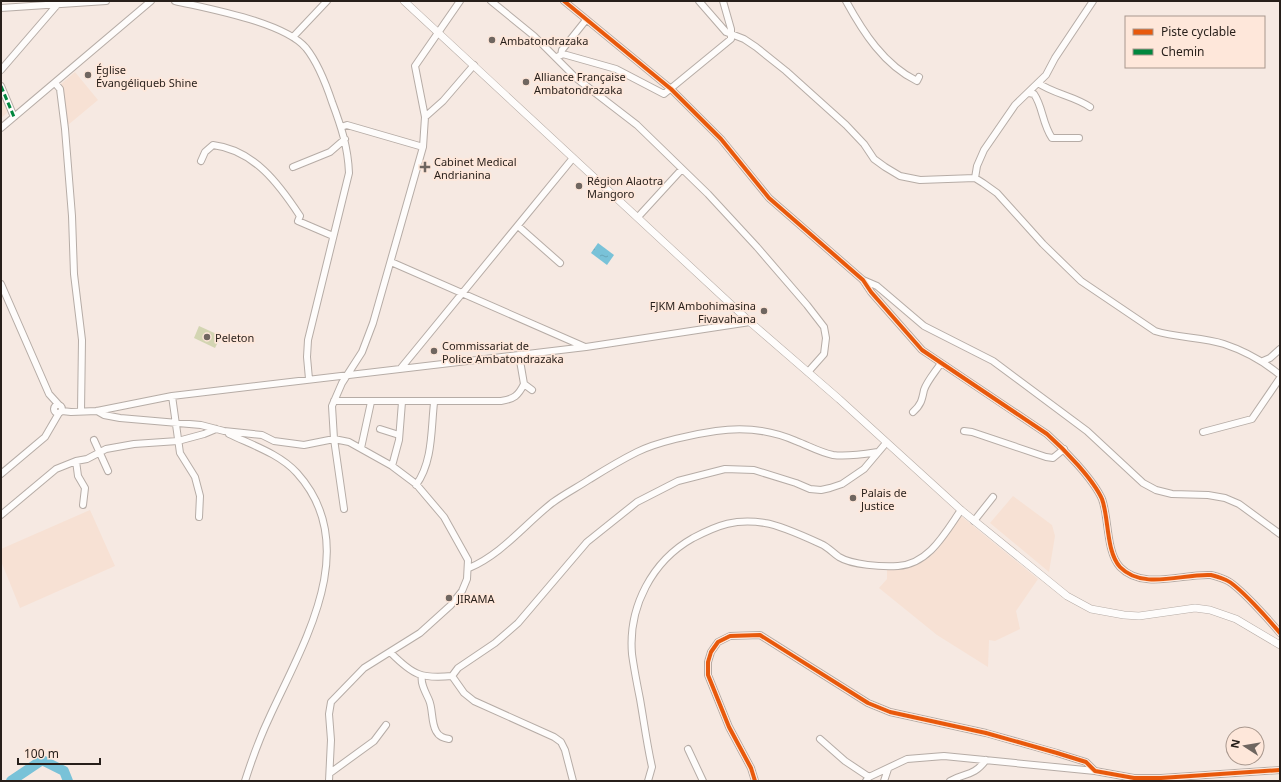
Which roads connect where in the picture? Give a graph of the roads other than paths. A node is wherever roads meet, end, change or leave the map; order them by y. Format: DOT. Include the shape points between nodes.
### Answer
graph roads {
  1 [pos="106,1"];
  2 [pos="151,1"];
  3 [pos="175,1"];
  4 [pos="327,1"];
  5 [pos="404,1"];
  6 [pos="460,1"];
  7 [pos="492,1"];
  8 [pos="564,1"];
  9 [pos="699,1"];
  10 [pos="723,1"];
  11 [pos="846,1"];
  12 [pos="1093,1"];
  13 [pos="189,3"];
  14 [pos="62,4"];
  15 [pos="1,8"];
  16 [pos="586,20"];
  17 [pos="439,32"];
  18 [pos="732,34"];
  19 [pos="293,37"];
  20 [pos="559,56"];
  21 [pos="474,65"];
  22 [pos="1,70"];
  23 [pos="919,77"];
  24 [pos="55,83"];
  25 [pos="1038,83"];
  26 [pos="1,86"];
  27 [pos="671,89"];
  28 [pos="1029,93"];
  29 [pos="1090,107"];
  30 [pos="14,117"];
  31 [pos="426,117"];
  32 [pos="341,127"];
  33 [pos="1,128"];
  34 [pos="1079,138"];
  35 [pos="345,139"];
  36 [pos="423,147"];
  37 [pos="573,158"];
  38 [pos="201,161"];
  39 [pos="293,167"];
  40 [pos="682,169"];
  41 [pos="975,178"];
  42 [pos="638,218"];
  43 [pos="518,226"];
  44 [pos="333,236"];
  45 [pos="391,262"];
  46 [pos="560,263"];
  47 [pos="863,280"];
  48 [pos="1,284"];
  49 [pos="462,292"];
  50 [pos="750,322"];
  51 [pos="586,347"];
  52 [pos="1280,349"];
  53 [pos="519,355"];
  54 [pos="1262,360"];
  55 [pos="941,363"];
  56 [pos="401,368"];
  57 [pos="808,372"];
  58 [pos="348,376"];
  59 [pos="1280,377"];
  60 [pos="309,379"];
  61 [pos="524,384"];
  62 [pos="532,390"];
  63 [pos="172,396"];
  64 [pos="334,401"];
  65 [pos="372,402"];
  66 [pos="402,402"];
  67 [pos="434,403"];
  68 [pos="59,409"];
  69 [pos="97,411"];
  70 [pos="82,412"];
  71 [pos="913,412"];
  72 [pos="175,423"];
  73 [pos="216,429"];
  74 [pos="380,429"];
  75 [pos="224,431"];
  76 [pos="964,431"];
  77 [pos="1203,432"];
  78 [pos="398,435"];
  79 [pos="334,439"];
  80 [pos="94,440"];
  81 [pos="178,441"];
  82 [pos="886,443"];
  83 [pos="361,448"];
  84 [pos="1064,449"];
  85 [pos="878,452"];
  86 [pos="99,453"];
  87 [pos="76,461"];
  88 [pos="392,466"];
  89 [pos="108,471"];
  90 [pos="1,474"];
  91 [pos="416,485"];
  92 [pos="993,497"];
  93 [pos="83,505"];
  94 [pos="344,509"];
  95 [pos="961,510"];
  96 [pos="1,515"];
  97 [pos="199,517"];
  98 [pos="974,520"];
  99 [pos="1280,534"];
  100 [pos="469,568"];
  101 [pos="1280,633"];
  102 [pos="1280,645"];
  103 [pos="391,653"];
  104 [pos="422,676"];
  105 [pos="452,676"];
  106 [pos="386,724"];
  107 [pos="449,739"];
  108 [pos="820,739"];
  109 [pos="688,749"];
  110 [pos="986,760"];
  111 [pos="888,769"];
  112 [pos="1280,770"];
  113 [pos="1095,771"];
  114 [pos="330,773"];
  115 [pos="868,779"];
  116 [pos="245,781"];
  117 [pos="329,781"];
  118 [pos="573,781"];
  119 [pos="648,781"];
  120 [pos="703,781"];
  121 [pos="755,781"];
  122 [pos="884,781"];
  123 [pos="950,781"];
  1 -- 14 [label="street"];
  2 -- 24 [label="street"];
  3 -- 13 [label="street"];
  4 -- 19 [label="street"];
  5 -- 17 [label="main road"];
  6 -- 17 [label="street"];
  7 -- 20 [label="street"];
  8 -- 16 [label="street"];
  9 -- 18 [label="street" via="726,32"];
  10 -- 18 [label="street"];
  11 -- 23 [label="street" via="869,40 906,76 917,82"];
  12 -- 25 [label="street" via="1046,75"];
  13 -- 19 [label="street" via="279,28"];
  14 -- 15 [label="street"];
  14 -- 22 [label="street"];
  16 -- 20 [label="street"];
  16 -- 27 [label="street"];
  17 -- 21 [label="main road"];
  17 -- 31 [label="street" via="415,66"];
  18 -- 27 [label="street" via="726,44"];
  18 -- 41 [label="street" via="756,47 786,71 846,125 874,159 900,176 920,180"];
  19 -- 32 [label="street" via="306,48 315,62 326,84"];
  20 -- 27 [label="street" via="616,69 664,94"];
  20 -- 40 [label="street" via="576,78 637,126"];
  21 -- 31 [label="street"];
  21 -- 37 [label="main road"];
  24 -- 30 [label="street"];
  24 -- 70 [label="street" via="60,89 66,129 74,274 82,340"];
  25 -- 28 [label="street"];
  25 -- 29 [label="street" via="1046,89"];
  26 -- 30 [label="street"];
  27 -- 47 [label="street" via="721,139 769,198"];
  28 -- 34 [label="street" via="1038,99 1043,121 1052,138"];
  28 -- 41 [label="street" via="1015,105 984,150"];
  30 -- 33 [label="street"];
  31 -- 36 [label="street"];
  32 -- 35 [label="street"];
  32 -- 36 [label="street" via="347,125"];
  35 -- 39 [label="street" via="330,152"];
  35 -- 44 [label="street" via="349,173"];
  36 -- 45 [label="street"];
  37 -- 42 [label="main road"];
  37 -- 43 [label="street"];
  38 -- 44 [label="street" via="213,144 240,152 270,174 282,188 300,216 298,220"];
  40 -- 42 [label="street"];
  40 -- 57 [label="street" via="757,247 824,327 824,354"];
  41 -- 54 [label="street" via="997,193 1081,281 1155,331 1223,344"];
  42 -- 50 [label="main road"];
  43 -- 46 [label="street"];
  43 -- 49 [label="street"];
  44 -- 60 [label="street" via="308,340"];
  45 -- 49 [label="street"];
  45 -- 58 [label="street" via="362,352"];
  47 -- 55 [label="street" via="922,350"];
  47 -- 99 [label="street" via="877,286 924,326 993,361 1087,431 1142,483 1172,494 1225,498 1239,504"];
  48 -- 68 [label="street" via="49,394"];
  49 -- 51 [label="street"];
  49 -- 56 [label="street"];
  50 -- 51 [label="street"];
  50 -- 57 [label="main road"];
  51 -- 53 [label="street"];
  52 -- 54 [label="street" via="1270,358"];
  53 -- 56 [label="street"];
  53 -- 61 [label="street"];
  54 -- 59 [label="street"];
  55 -- 71 [label="street" via="924,390 924,398 919,407"];
  55 -- 84 [label="street" via="1047,434"];
  56 -- 58 [label="street"];
  57 -- 82 [label="main road"];
  58 -- 60 [label="street"];
  58 -- 64 [label="street"];
  59 -- 77 [label="street" via="1252,419"];
  60 -- 63 [label="street"];
  61 -- 62 [label="street"];
  61 -- 67 [label="street" via="514,399"];
  63 -- 69 [label="street"];
  63 -- 72 [label="street"];
  64 -- 65 [label="street"];
  64 -- 79 [label="street"];
  65 -- 66 [label="street"];
  65 -- 83 [label="street"];
  66 -- 67 [label="street"];
  66 -- 78 [label="street"];
  67 -- 91 [label="street" via="428,462"];
  68 -- 70 [label="street"];
  68 -- 90 [label="street" via="54,424 45,437"];
  69 -- 70 [label="street"];
  69 -- 72 [label="street" via="120,418"];
  72 -- 73 [label="street"];
  72 -- 81 [label="street"];
  73 -- 75 [label="street"];
  73 -- 81 [label="street"];
  74 -- 78 [label="street"];
  75 -- 79 [label="street" via="262,435 274,441 304,445"];
  75 -- 116 [label="street" via="275,455 297,473 322,510 327,537 323,589 305,641 269,718"];
  76 -- 84 [label="street" via="1046,457 1053,458"];
  78 -- 88 [label="street"];
  79 -- 83 [label="street"];
  79 -- 94 [label="street"];
  80 -- 86 [label="street"];
  81 -- 86 [label="street" via="134,444 106,449"];
  81 -- 97 [label="street" via="180,453 195,478 200,496"];
  82 -- 85 [label="street"];
  82 -- 95 [label="main road"];
  83 -- 88 [label="street"];
  84 -- 101 [label="street" via="1102,499 1110,543 1120,566 1134,576 1174,579 1212,575 1228,581"];
  85 -- 100 [label="street" via="835,455 817,451 769,432 747,429 718,430 657,445 638,451 573,488 503,547 483,562"];
  85 -- 105 [label="street" via="864,469 842,484 821,490 810,489 754,470 725,469 678,482 637,502 587,542 518,623 495,643 458,668"];
  86 -- 87 [label="street"];
  86 -- 89 [label="street"];
  87 -- 93 [label="street" via="78,476 85,488"];
  87 -- 96 [label="street" via="56,469"];
  88 -- 91 [label="street"];
  91 -- 100 [label="street" via="444,517 468,560"];
  92 -- 98 [label="street"];
  95 -- 98 [label="main road"];
  95 -- 119 [label="street" via="937,544 926,554 898,566 854,563 839,557 820,544 767,523 751,521 720,524 681,545 659,565 640,597 633,625 632,654 652,767"];
  98 -- 102 [label="main road" via="1067,596 1090,609 1138,616 1195,608 1210,610 1236,619"];
  100 -- 103 [label="street" via="462,591 451,605 420,633"];
  103 -- 104 [label="street" via="405,666"];
  103 -- 114 [label="street" via="364,668 331,702"];
  104 -- 105 [label="street"];
  104 -- 107 [label="street" via="435,730 440,736"];
  105 -- 118 [label="street" via="474,701 561,742"];
  106 -- 114 [label="street" via="374,742"];
  108 -- 115 [label="street"];
  109 -- 120 [label="street"];
  110 -- 111 [label="street" via="944,756 917,757"];
  110 -- 113 [label="street"];
  110 -- 123 [label="street" via="974,772"];
  111 -- 115 [label="street"];
  111 -- 122 [label="street"];
  112 -- 113 [label="street" via="1162,778 1134,778"];
  113 -- 121 [label="street" via="1086,762 1057,753 986,733 890,712 862,700 760,635 730,636 718,642 711,652 708,675"];
  114 -- 117 [label="street"];
}
